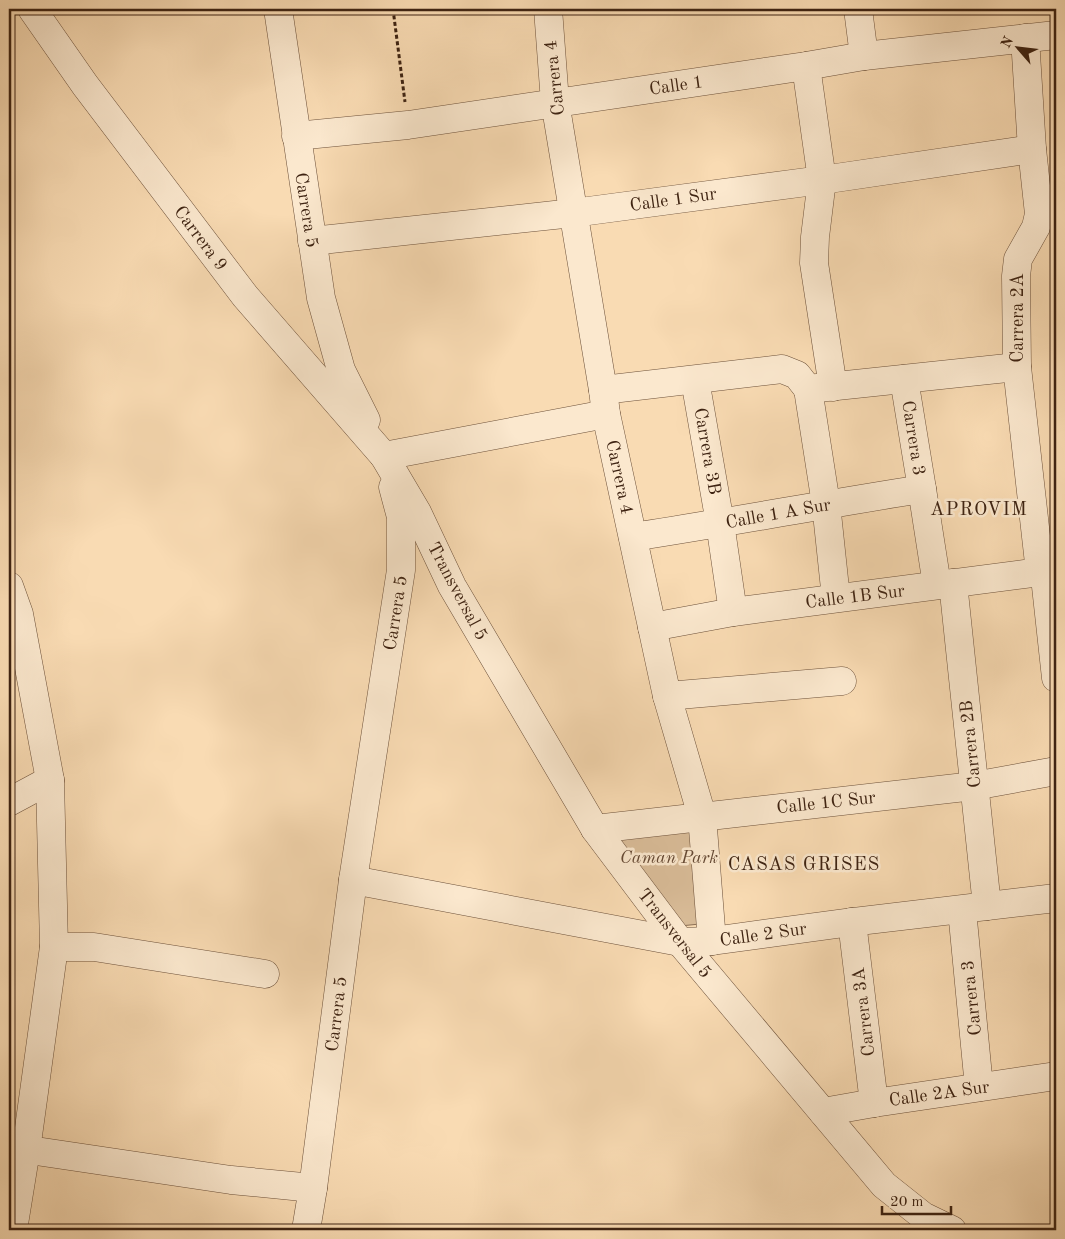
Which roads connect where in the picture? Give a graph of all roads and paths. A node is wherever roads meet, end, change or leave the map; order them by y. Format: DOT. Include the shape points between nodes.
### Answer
graph roads {
  1 [pos="32,9"];
  2 [pos="278,9"];
  3 [pos="393,9"];
  4 [pos="548,9"];
  5 [pos="858,9"];
  6 [pos="1056,35"];
  7 [pos="1025,38"];
  8 [pos="864,56"];
  9 [pos="806,66"];
  10 [pos="555,102"];
  11 [pos="408,125"];
  12 [pos="296,136"];
  13 [pos="1032,149"];
  14 [pos="822,180"];
  15 [pos="573,213"];
  16 [pos="312,241"];
  17 [pos="1017,367"];
  18 [pos="904,379"];
  19 [pos="695,380"];
  20 [pos="820,388"];
  21 [pos="605,402"];
  22 [pos="384,456"];
  23 [pos="922,489"];
  24 [pos="826,504"];
  25 [pos="720,523"];
  26 [pos="633,537"];
  27 [pos="1047,569"];
  28 [pos="945,584"];
  29 [pos="9,586"];
  30 [pos="836,598"];
  31 [pos="733,612"];
  32 [pos="652,627"];
  33 [pos="1056,678"];
  34 [pos="842,681"];
  35 [pos="666,696"];
  36 [pos="1056,771"];
  37 [pos="50,780"];
  38 [pos="974,786"];
  39 [pos="9,802"];
  40 [pos="702,816"];
  41 [pos="595,829"];
  42 [pos="353,880"];
  43 [pos="1056,898"];
  44 [pos="974,908"];
  45 [pos="852,922"];
  46 [pos="712,941"];
  47 [pos="680,942"];
  48 [pos="54,947"];
  49 [pos="265,974"];
  50 [pos="1056,1076"];
  51 [pos="979,1087"];
  52 [pos="874,1103"];
  53 [pos="823,1112"];
  54 [pos="18,1149"];
  55 [pos="313,1188"];
  56 [pos="13,1230"];
  57 [pos="306,1230"];
  58 [pos="952,1230"];
  1 -- 22 [label="street, Carrera 9" via="85,85 245,296"];
  2 -- 12 [label="street, Carrera 5"];
  3 -- 11 [label="path"];
  4 -- 10 [label="street, Carrera 4"];
  5 -- 8 [label="street"];
  6 -- 7 [label="street, Calle 1"];
  7 -- 8 [label="street, Calle 1"];
  7 -- 13 [label="street, Carrera 2A"];
  8 -- 9 [label="street, Calle 1"];
  9 -- 10 [label="street, Calle 1"];
  9 -- 14 [label="street"];
  10 -- 11 [label="street, Calle 1"];
  10 -- 15 [label="street, Carrera 4"];
  11 -- 12 [label="street, Calle 1"];
  12 -- 16 [label="street, Carrera 5"];
  13 -- 14 [label="street, Calle 1 Sur"];
  13 -- 17 [label="street, Carrera 2A" via="1039,214 1036,227 1018,259"];
  14 -- 15 [label="street, Calle 1 Sur"];
  14 -- 20 [label="street" via="814,263"];
  15 -- 16 [label="street, Calle 1 Sur"];
  15 -- 21 [label="street, Carrera 4"];
  16 -- 22 [label="street, Carrera 5" via="320,298 341,370"];
  17 -- 18 [label="street"];
  17 -- 27 [label="street, Carrera 2A"];
  18 -- 20 [label="street"];
  18 -- 23 [label="street, Carrera 3"];
  19 -- 20 [label="street" via="782,369"];
  19 -- 21 [label="street"];
  19 -- 25 [label="street, Carrera 3B"];
  20 -- 24 [label="street"];
  21 -- 22 [label="street"];
  21 -- 26 [label="street, Carrera 4"];
  22 -- 41 [label="street, Transversal 5" via="417,512 452,586"];
  22 -- 42 [label="street, Carrera 5" via="402,517 402,570"];
  23 -- 24 [label="street, Calle 1 A Sur"];
  23 -- 28 [label="street, Carrera 3"];
  24 -- 25 [label="street, Calle 1 A Sur"];
  24 -- 30 [label="street"];
  25 -- 26 [label="street, Calle 1 A Sur"];
  25 -- 31 [label="street, Carrera 3B"];
  26 -- 32 [label="street, Carrera 4"];
  27 -- 28 [label="street, Calle 1B Sur"];
  27 -- 33 [label="street, Carrera 2A"];
  28 -- 30 [label="street, Calle 1B Sur"];
  28 -- 38 [label="street, Carrera 2B"];
  29 -- 37 [label="street" via="19,614"];
  30 -- 31 [label="street, Calle 1B Sur"];
  31 -- 32 [label="street, Calle 1B Sur"];
  32 -- 35 [label="street, Carrera 4"];
  34 -- 35 [label="street"];
  35 -- 40 [label="street, Carrera 4"];
  36 -- 38 [label="street, Calle 1C Sur"];
  37 -- 39 [label="street"];
  37 -- 48 [label="street"];
  38 -- 40 [label="street, Calle 1C Sur"];
  38 -- 44 [label="street, Carrera 2B"];
  40 -- 41 [label="street, Calle 1C Sur"];
  40 -- 46 [label="street, Carrera 4"];
  41 -- 47 [label="street, Transversal 5"];
  42 -- 47 [label="street, Calle 2 Sur"];
  42 -- 55 [label="street, Carrera 5"];
  43 -- 44 [label="street, Calle 2 Sur"];
  44 -- 45 [label="street, Calle 2 Sur"];
  44 -- 51 [label="street, Carrera 3"];
  45 -- 46 [label="street, Calle 2 Sur"];
  45 -- 52 [label="street, Carrera 3A"];
  46 -- 47 [label="street, Calle 2 Sur"];
  47 -- 53 [label="street, Transversal 5"];
  48 -- 49 [label="street" via="94,947"];
  48 -- 54 [label="street"];
  50 -- 51 [label="street, Calle 2A Sur"];
  51 -- 52 [label="street, Calle 2A Sur"];
  52 -- 53 [label="street, Calle 2A Sur"];
  53 -- 58 [label="street, Transversal 5" via="884,1185 923,1216"];
  54 -- 55 [label="street" via="231,1180"];
  54 -- 56 [label="street"];
  55 -- 57 [label="street, Carrera 5"];
}
